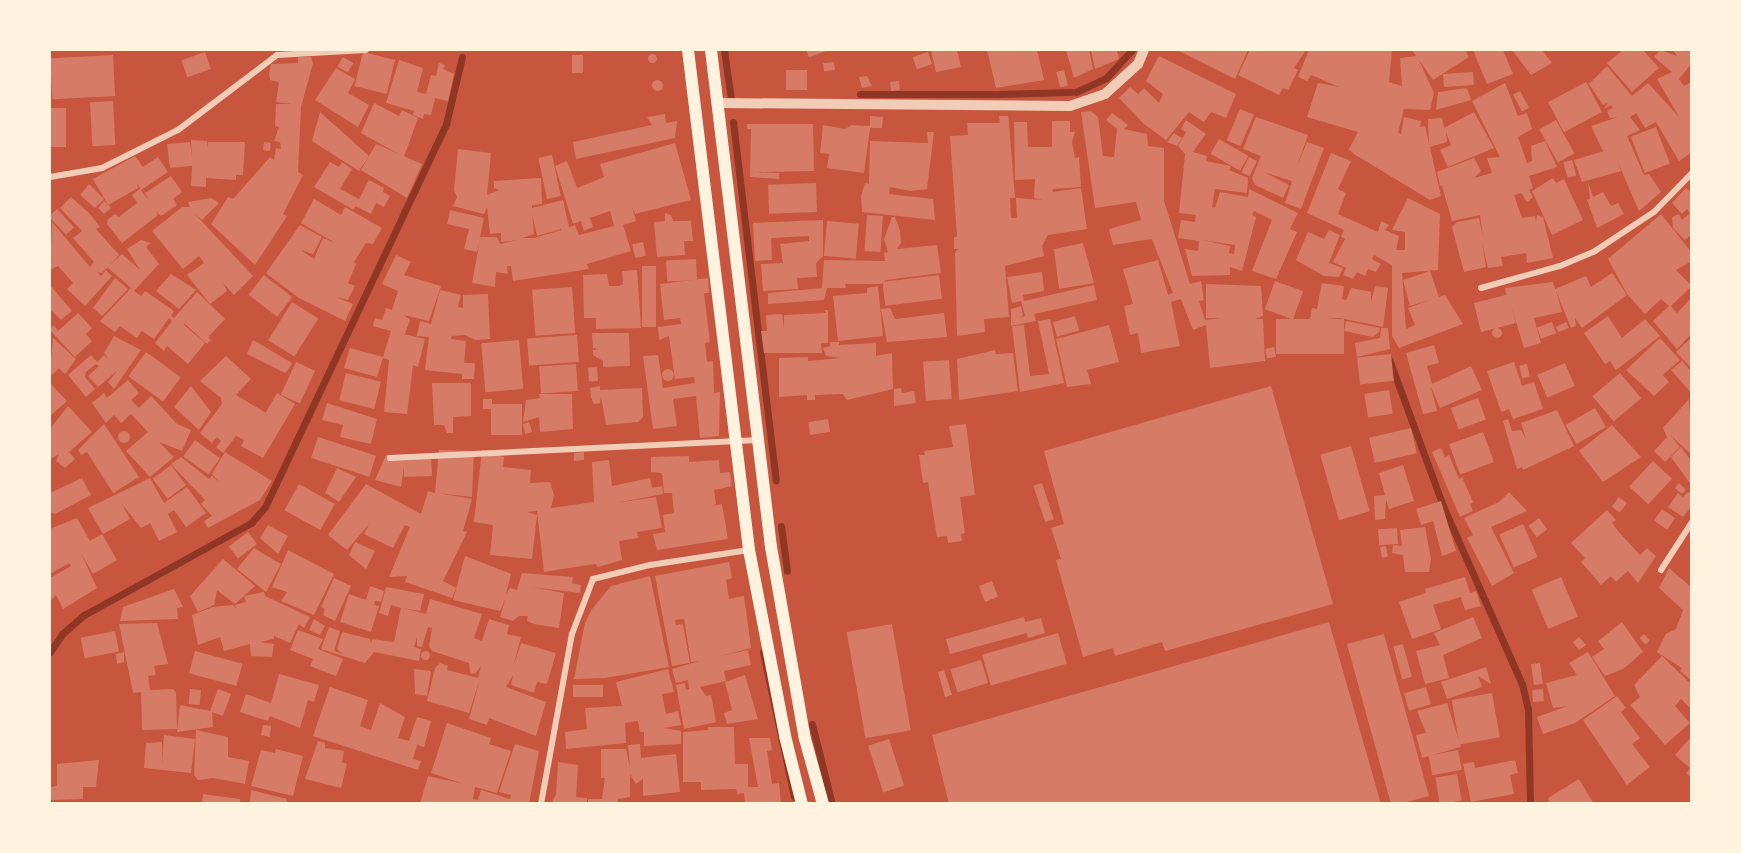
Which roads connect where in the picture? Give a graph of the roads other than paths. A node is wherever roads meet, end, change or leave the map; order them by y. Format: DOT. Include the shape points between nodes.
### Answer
graph roads {
  1 [pos="366,50"];
  2 [pos="688,50"];
  3 [pos="711,50"];
  4 [pos="1144,50"];
  5 [pos="720,103"];
  6 [pos="1692,173"];
  7 [pos="50,177"];
  8 [pos="1481,288"];
  9 [pos="760,440"];
  10 [pos="739,441"];
  11 [pos="390,458"];
  12 [pos="1692,522"];
  13 [pos="749,549"];
  14 [pos="1661,570"];
  15 [pos="541,804"];
  16 [pos="802,804"];
  17 [pos="823,804"];
  1 -- 7 [label="street" via="277,55 178,130 102,168"];
  2 -- 10 [label="main road"];
  3 -- 5 [label="main road"];
  4 -- 5 [label="street" via="1138,64 1105,94 1070,106"];
  5 -- 9 [label="main road"];
  6 -- 8 [label="street" via="1654,212 1595,252"];
  9 -- 10 [label="street"];
  9 -- 17 [label="main road" via="773,558 805,739"];
  10 -- 11 [label="street"];
  10 -- 13 [label="main road"];
  12 -- 14 [label="street"];
  13 -- 15 [label="street" via="593,579 572,634"];
  13 -- 16 [label="main road"];
}
